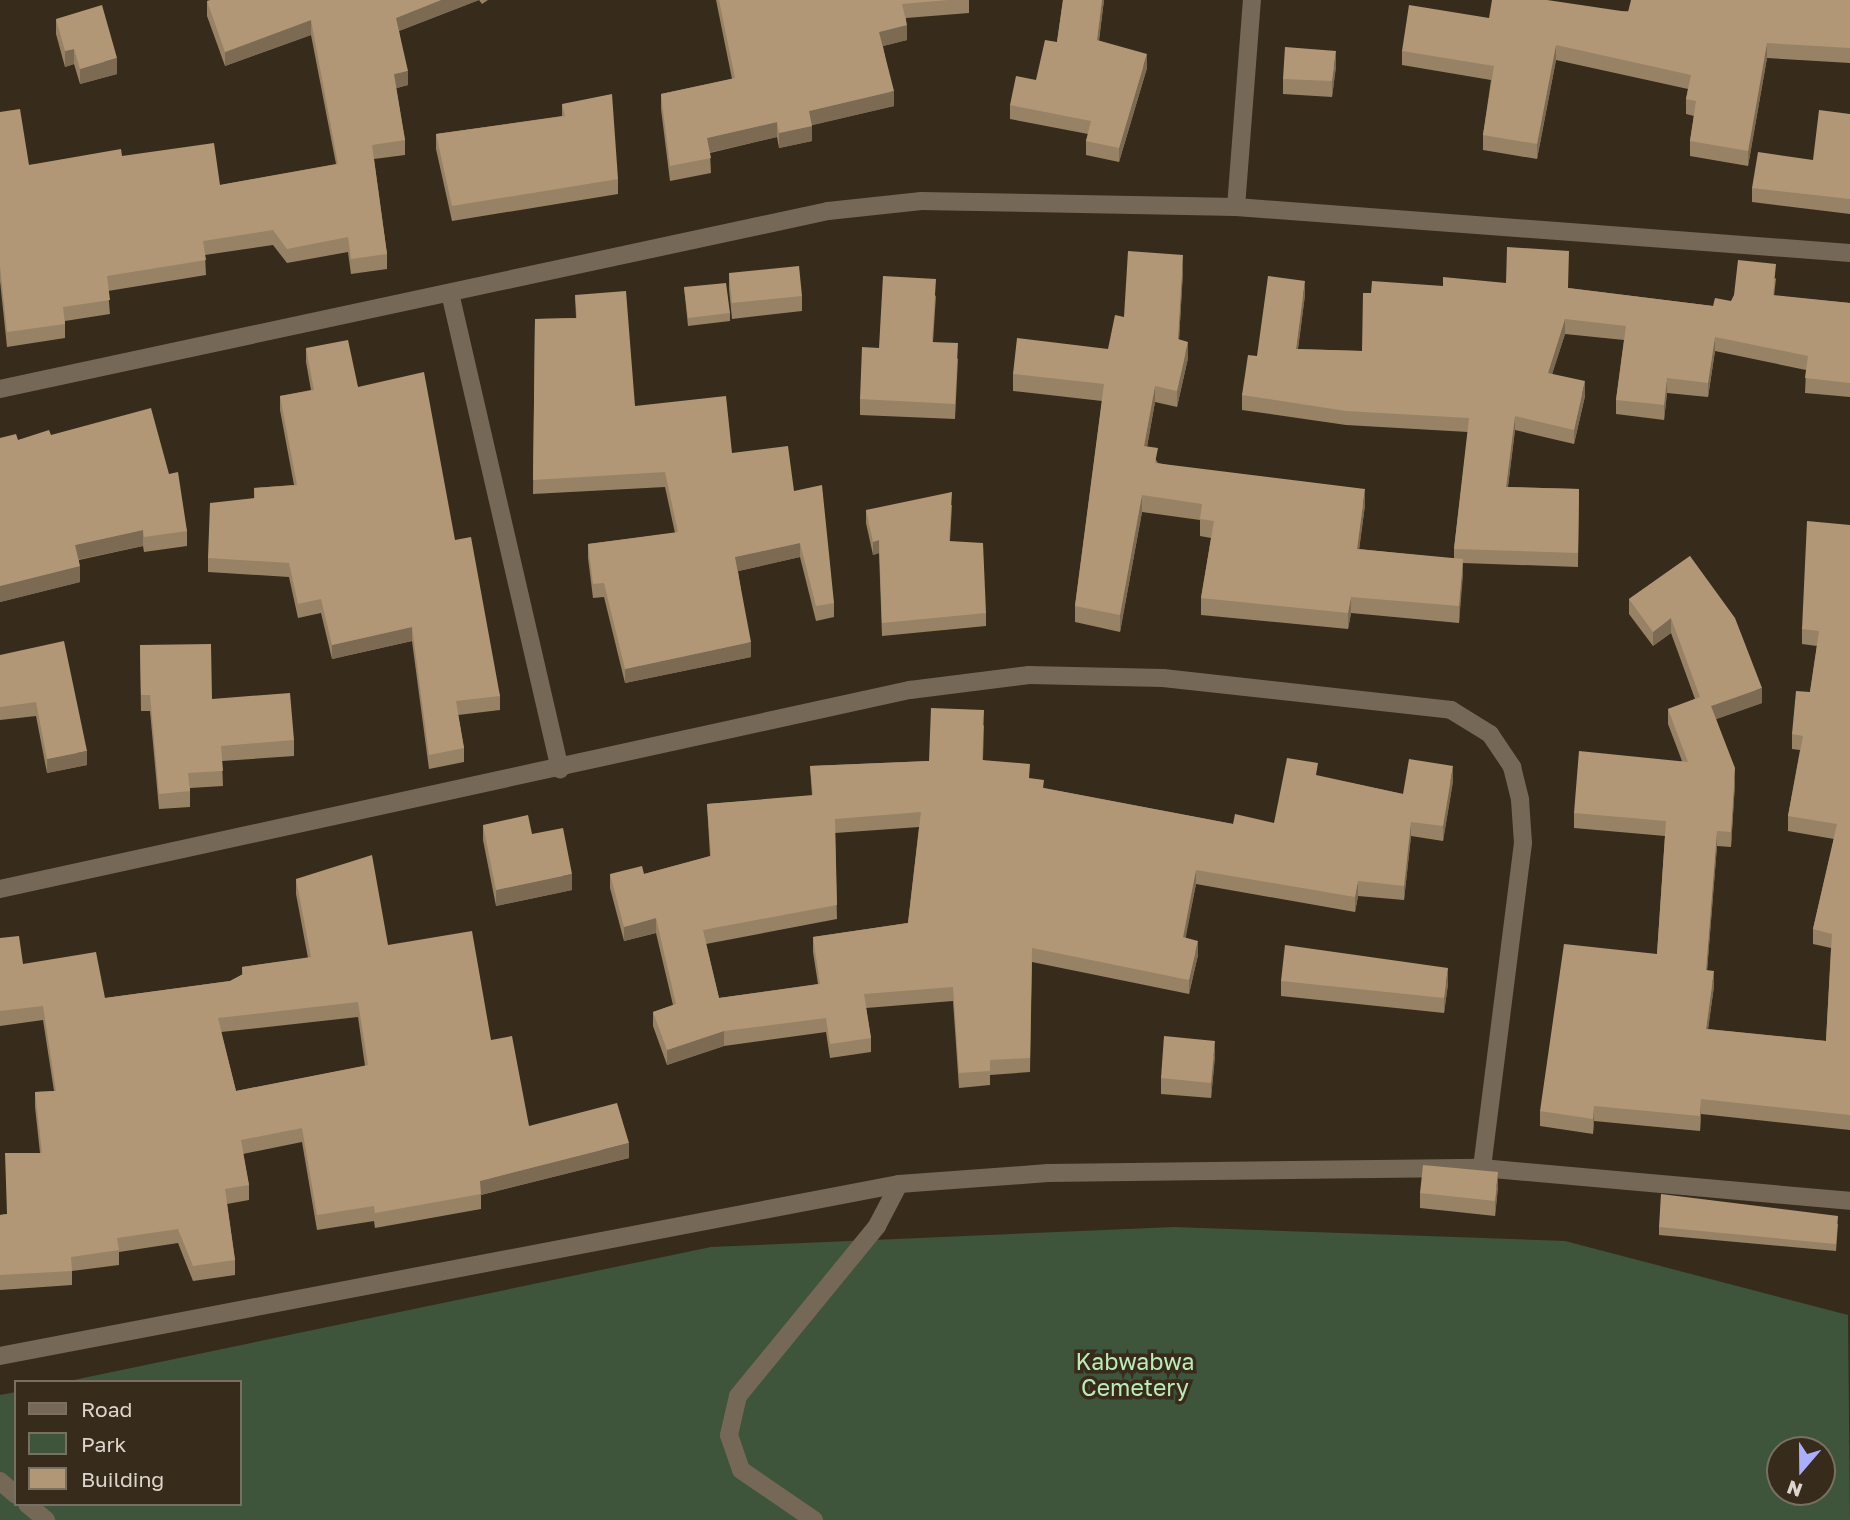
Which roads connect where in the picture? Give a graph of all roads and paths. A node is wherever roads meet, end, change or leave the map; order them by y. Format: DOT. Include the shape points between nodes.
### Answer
graph roads {
  1 [pos="1252,0"];
  2 [pos="1236,207"];
  3 [pos="1850,253"];
  4 [pos="450,293"];
  5 [pos="0,389"];
  6 [pos="560,769"];
  7 [pos="0,889"];
  8 [pos="1482,1168"];
  9 [pos="899,1184"];
  10 [pos="1850,1201"];
  11 [pos="0,1356"];
  12 [pos="0,1481"];
  13 [pos="14,1493"];
  14 [pos="29,1506"];
  15 [pos="46,1520"];
  16 [pos="814,1520"];
  1 -- 2 [label="street"];
  2 -- 3 [label="street"];
  2 -- 4 [label="street" via="1013,198 828,211"];
  4 -- 5 [label="street"];
  4 -- 6 [label="street"];
  6 -- 7 [label="street"];
  6 -- 8 [label="street" via="910,690 1029,675 1163,678 1451,710 1490,734 1512,767 1523,843"];
  8 -- 9 [label="street" via="1048,1173"];
  8 -- 10 [label="street"];
  9 -- 11 [label="street"];
  9 -- 16 [label="street" via="877,1226 738,1396 729,1435 741,1470"];
  12 -- 13 [label="street"];
  14 -- 15 [label="street"];
}
